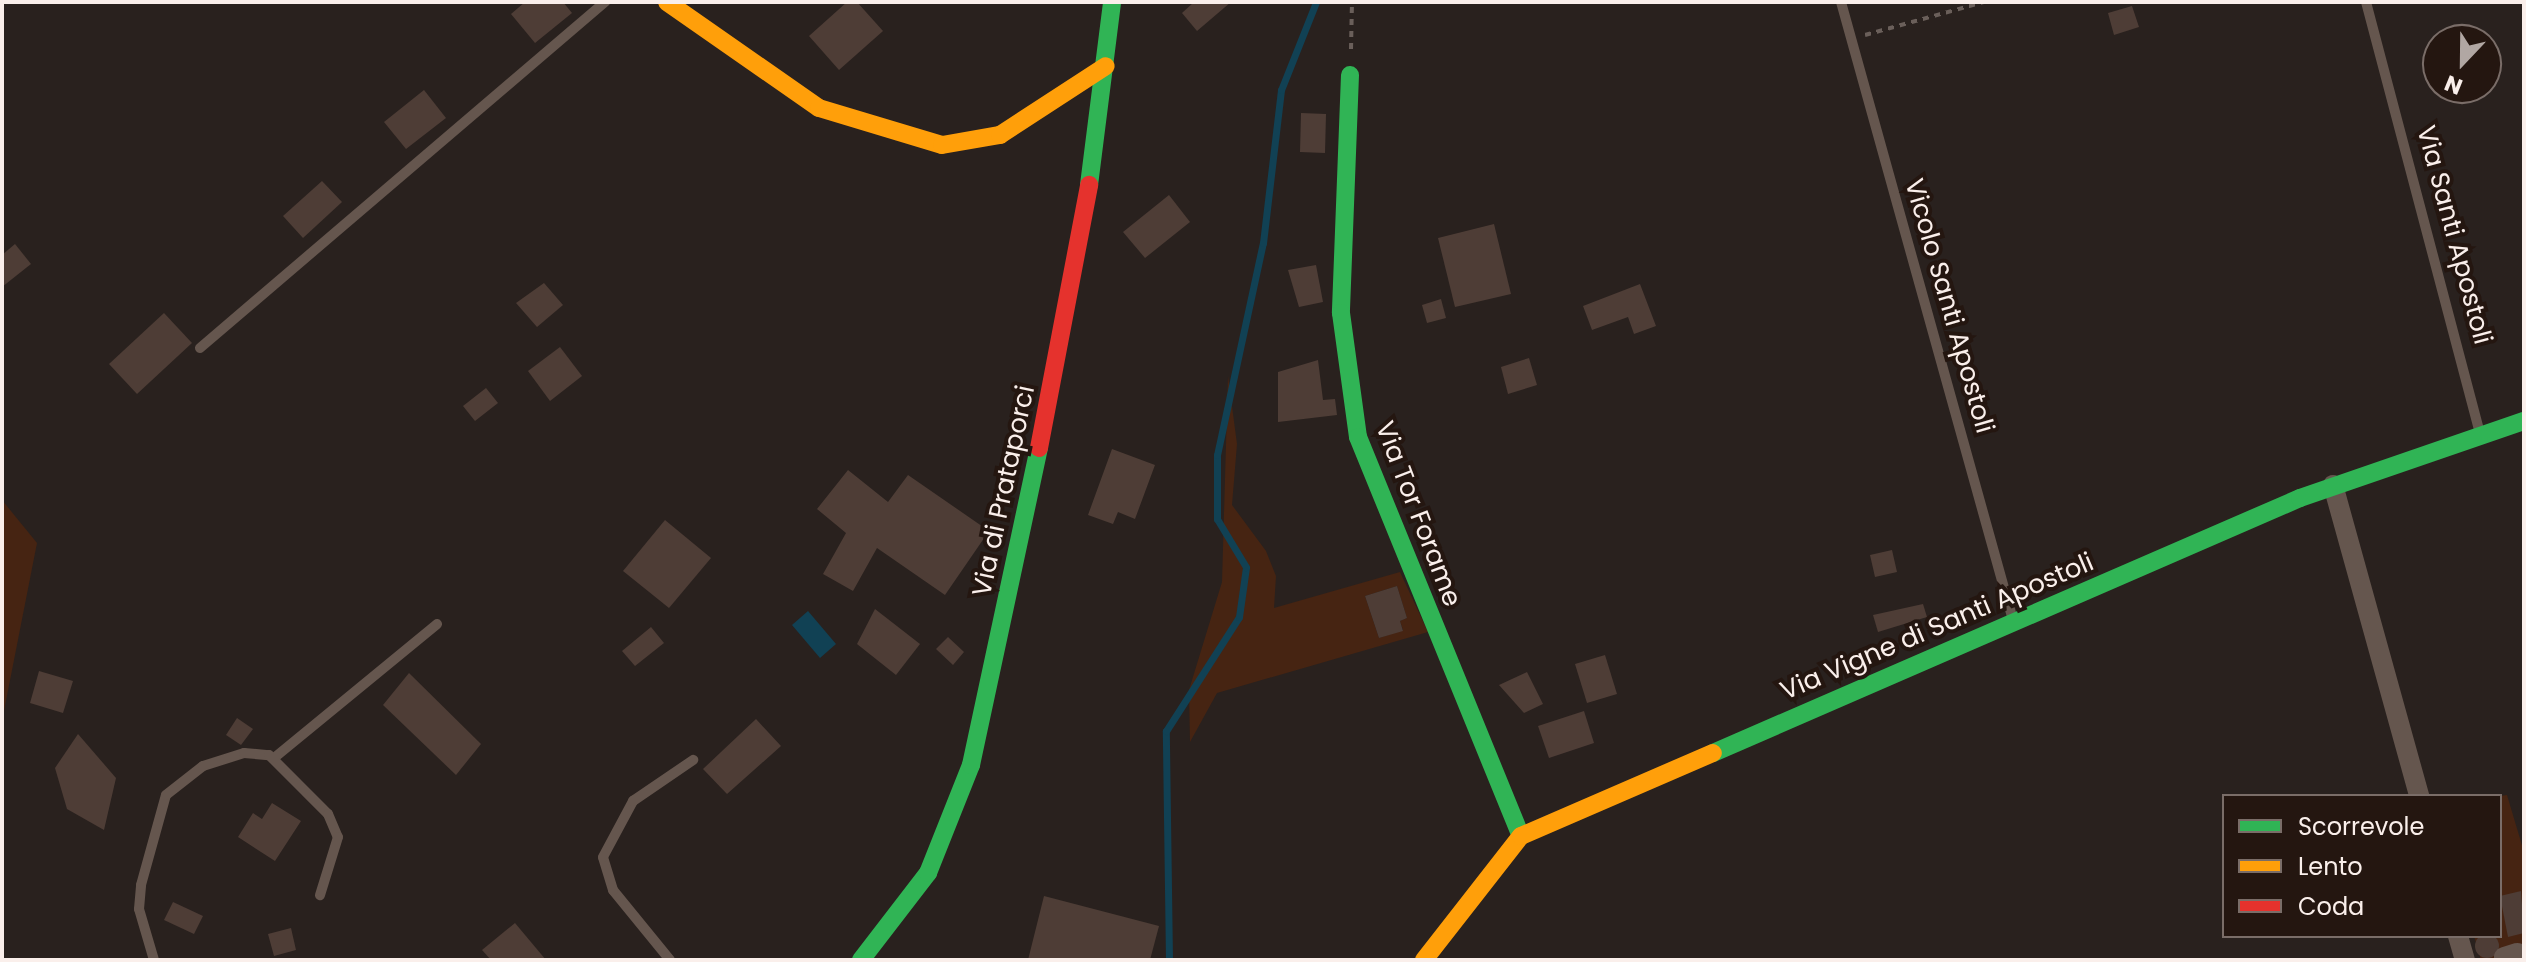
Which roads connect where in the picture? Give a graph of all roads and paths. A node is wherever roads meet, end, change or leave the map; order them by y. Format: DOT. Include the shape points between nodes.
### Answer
graph roads {
  1 [pos="605,2"];
  2 [pos="667,2"];
  3 [pos="1112,2"];
  4 [pos="1352,2"];
  5 [pos="1841,2"];
  6 [pos="1984,2"];
  7 [pos="2366,2"];
  8 [pos="1851,38"];
  9 [pos="1106,66"];
  10 [pos="1350,75"];
  11 [pos="200,348"];
  12 [pos="2524,421"];
  13 [pos="2480,434"];
  14 [pos="2333,485"];
  15 [pos="2014,622"];
  16 [pos="437,624"];
  17 [pos="274,758"];
  18 [pos="693,760"];
  19 [pos="2418,794"];
  20 [pos="1521,836"];
  21 [pos="320,895"];
  22 [pos="2459,938"];
  23 [pos="154,960"];
  24 [pos="670,960"];
  25 [pos="861,960"];
  26 [pos="1424,960"];
  27 [pos="2465,960"];
  1 -- 11 [label="lane"];
  2 -- 9 [label="street" via="819,108 942,145 1000,135"];
  3 -- 9 [label="street, Via di Prataporci"];
  4 -- 10 [label="path"];
  5 -- 8 [label="lane, Vicolo Santi Apostoli"];
  6 -- 8 [label="path"];
  7 -- 13 [label="lane, Via Santi Apostoli"];
  8 -- 15 [label="lane, Vicolo Santi Apostoli"];
  9 -- 25 [label="street, Via di Prataporci" via="1081,253 971,765 928,873"];
  10 -- 20 [label="street, Via Tor Forame" via="1341,313 1358,437"];
  12 -- 13 [label="street, Via Vigne di Santi Apostoli"];
  13 -- 14 [label="street, Via Vigne di Santi Apostoli"];
  14 -- 15 [label="street, Via Vigne di Santi Apostoli"];
  14 -- 19 [label="street"];
  15 -- 20 [label="street, Via Vigne di Santi Apostoli"];
  16 -- 17 [label="lane"];
  17 -- 21 [label="lane" via="338,829"];
  17 -- 23 [label="lane" via="254,751 203,766 166,795 139,902"];
  18 -- 24 [label="lane" via="633,801 603,857 613,890"];
  20 -- 26 [label="street, Via Vigne di Santi Apostoli"];
  22 -- 27 [label="street"];
}
